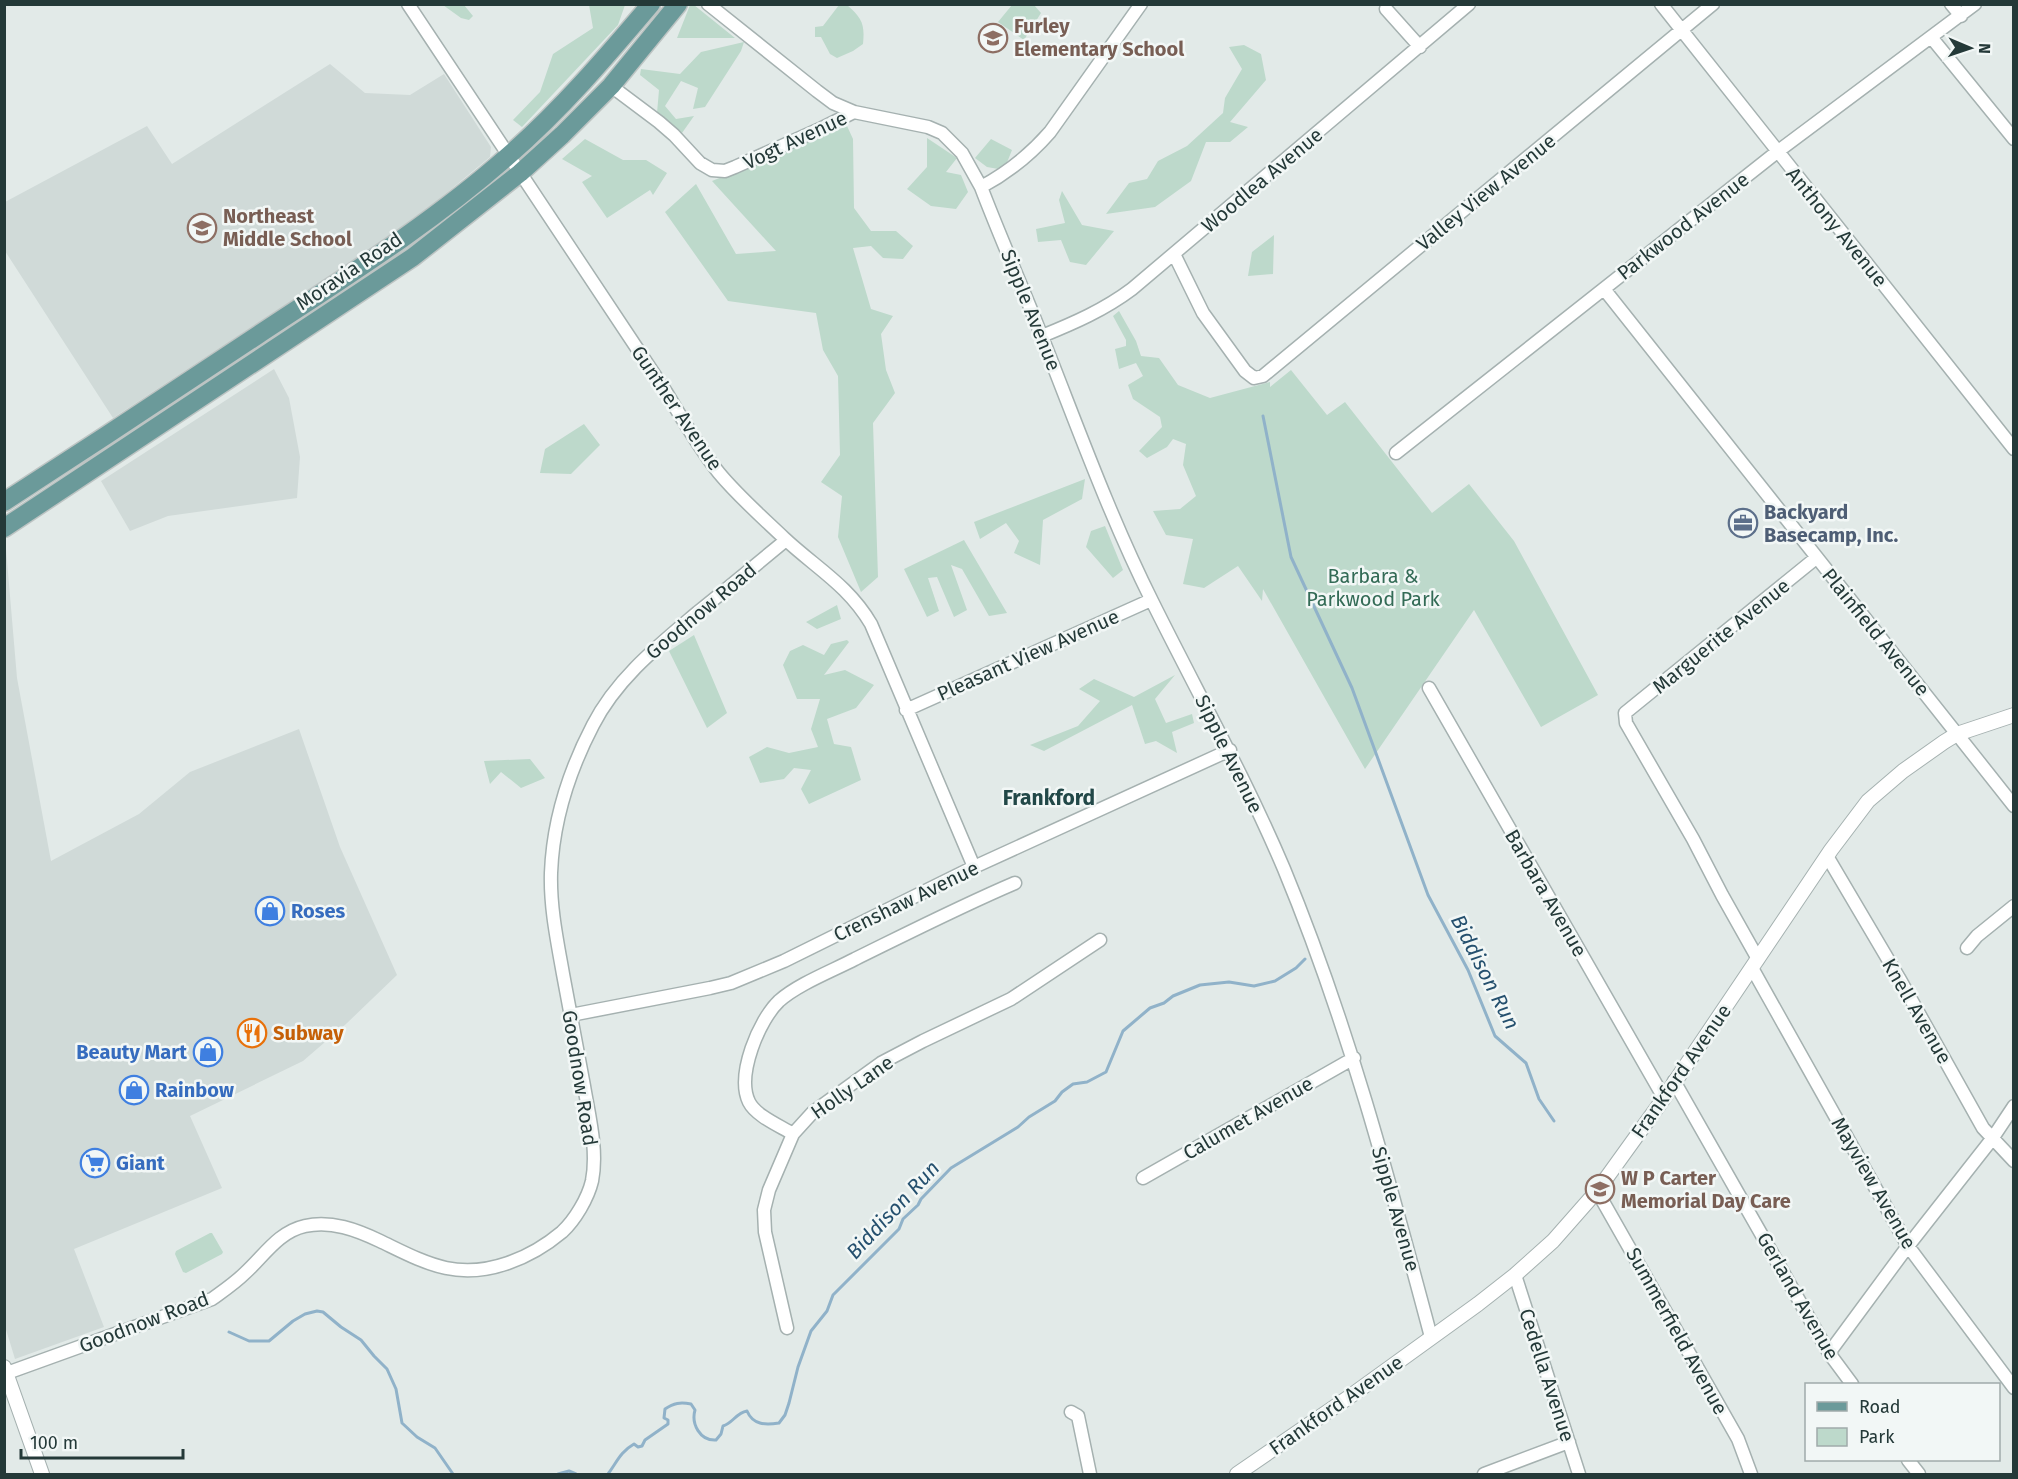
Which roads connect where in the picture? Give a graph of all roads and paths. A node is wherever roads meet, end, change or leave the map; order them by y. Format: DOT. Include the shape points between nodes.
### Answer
graph roads {
  1 [pos="408,4"];
  2 [pos="651,4"];
  3 [pos="678,4"];
  4 [pos="708,4"];
  5 [pos="1141,4"];
  6 [pos="1469,4"];
  7 [pos="1661,4"];
  8 [pos="1713,4"];
  9 [pos="1951,4"];
  10 [pos="1975,4"];
  11 [pos="1386,9"];
  12 [pos="1961,16"];
  13 [pos="1682,30"];
  14 [pos="1931,37"];
  15 [pos="1420,47"];
  16 [pos="611,86"];
  17 [pos="854,112"];
  18 [pos="2013,138"];
  19 [pos="1777,152"];
  20 [pos="509,155"];
  21 [pos="520,173"];
  22 [pos="981,187"];
  23 [pos="1174,254"];
  24 [pos="1604,289"];
  25 [pos="1042,336"];
  26 [pos="2013,449"];
  27 [pos="1396,453"];
  28 [pos="4,502"];
  29 [pos="4,528"];
  30 [pos="786,540"];
  31 [pos="1816,558"];
  32 [pos="1151,600"];
  33 [pos="1429,688"];
  34 [pos="906,710"];
  35 [pos="1625,713"];
  36 [pos="2013,715"];
  37 [pos="1958,734"];
  38 [pos="1230,750"];
  39 [pos="2013,806"];
  40 [pos="1827,856"];
  41 [pos="974,867"];
  42 [pos="1015,883"];
  43 [pos="2013,906"];
  44 [pos="1100,940"];
  45 [pos="1967,948"];
  46 [pos="1755,963"];
  47 [pos="571,1015"];
  48 [pos="1354,1058"];
  49 [pos="1674,1081"];
  50 [pos="1664,1098"];
  51 [pos="2013,1106"];
  52 [pos="793,1134"];
  53 [pos="1992,1139"];
  54 [pos="2013,1161"];
  55 [pos="1143,1178"];
  56 [pos="1597,1191"];
  57 [pos="1908,1246"];
  58 [pos="1515,1275"];
  59 [pos="787,1328"];
  60 [pos="1431,1338"];
  61 [pos="1829,1353"];
  62 [pos="5,1371"];
  63 [pos="1851,1383"];
  64 [pos="2013,1388"];
  65 [pos="1071,1412"];
  66 [pos="1569,1442"];
  67 [pos="1909,1461"];
  68 [pos="42,1474"];
  69 [pos="1090,1474"];
  70 [pos="1237,1474"];
  71 [pos="1484,1474"];
  72 [pos="1579,1474"];
  73 [pos="1751,1474"];
  74 [pos="1919,1474"];
  1 -- 20 [label="street, Gunther Avenue"];
  2 -- 20 [label="main road, Moravia Road" via="593,73"];
  3 -- 16 [label="main road, Moravia Road"];
  4 -- 17 [label="street" via="833,103"];
  5 -- 22 [label="street" via="1036,149"];
  6 -- 15 [label="street, Woodlea Avenue"];
  7 -- 13 [label="street, Anthony Avenue"];
  8 -- 13 [label="street, Valley View Avenue"];
  9 -- 12 [label="street"];
  10 -- 12 [label="street, Parkwood Avenue"];
  11 -- 15 [label="street"];
  12 -- 14 [label="street, Parkwood Avenue"];
  13 -- 19 [label="street, Anthony Avenue"];
  13 -- 23 [label="street, Valley View Avenue" via="1258,378 1245,371 1203,313"];
  14 -- 18 [label="street"];
  14 -- 19 [label="street, Parkwood Avenue"];
  15 -- 23 [label="street, Woodlea Avenue"];
  16 -- 17 [label="street, Vogt Avenue" via="674,135 706,168 718,171 756,159"];
  16 -- 21 [label="main road, Moravia Road"];
  17 -- 22 [label="street, Vogt Avenue" via="942,133 962,153"];
  19 -- 24 [label="street, Parkwood Avenue"];
  19 -- 26 [label="street, Anthony Avenue"];
  20 -- 21 [label="street, Gunther Avenue"];
  20 -- 28 [label="main road, Moravia Road" via="386,251"];
  21 -- 29 [label="main road, Moravia Road" via="413,257"];
  21 -- 30 [label="street, Gunther Avenue" via="704,453"];
  22 -- 25 [label="street, Sipple Avenue"];
  23 -- 25 [label="street, Woodlea Avenue" via="1110,305"];
  24 -- 27 [label="street, Parkwood Avenue"];
  24 -- 31 [label="street, Plainfield Avenue"];
  25 -- 32 [label="street, Sipple Avenue"];
  30 -- 34 [label="street, Gunther Avenue" via="825,570 862,610"];
  30 -- 47 [label="street, Goodnow Road" via="643,659 608,700 577,758 559,811 551,875 554,923"];
  31 -- 35 [label="street, Marguerite Avenue"];
  31 -- 37 [label="street, Plainfield Avenue"];
  32 -- 34 [label="street, Pleasant View Avenue"];
  32 -- 38 [label="street, Sipple Avenue"];
  33 -- 50 [label="street, Barbara Avenue"];
  34 -- 41 [label="street, Gunther Avenue"];
  35 -- 46 [label="street, Mayview Avenue" via="1626,723 1693,839"];
  36 -- 37 [label="street, Frankford Avenue"];
  37 -- 39 [label="street, Plainfield Avenue"];
  37 -- 40 [label="street, Frankford Avenue" via="1920,758 1868,801"];
  38 -- 41 [label="street, Crenshaw Avenue"];
  38 -- 48 [label="street, Sipple Avenue" via="1283,866"];
  40 -- 46 [label="street, Frankford Avenue"];
  40 -- 53 [label="street, Knell Avenue"];
  41 -- 47 [label="street, Crenshaw Avenue" via="784,962 731,983"];
  42 -- 52 [label="street, Holly Lane" via="813,980 780,1001 753,1043 746,1088 749,1102 759,1113"];
  43 -- 45 [label="street"];
  44 -- 52 [label="street, Holly Lane" via="1011,999 881,1063 813,1112"];
  46 -- 49 [label="street, Frankford Avenue"];
  46 -- 57 [label="street, Mayview Avenue"];
  47 -- 62 [label="street, Goodnow Road" via="593,1144 592,1181 577,1213 546,1244 492,1268 467,1271 425,1262 350,1228 305,1226 276,1241 247,1272 212,1299"];
  48 -- 55 [label="street, Calumet Avenue"];
  48 -- 60 [label="street, Sipple Avenue"];
  49 -- 50 [label="street, Frankford Avenue"];
  49 -- 61 [label="street, Gerland Avenue"];
  50 -- 56 [label="street, Frankford Avenue"];
  51 -- 53 [label="street"];
  52 -- 59 [label="street" via="764,1210 765,1232"];
  53 -- 54 [label="street, Knell Avenue"];
  53 -- 57 [label="street"];
  56 -- 58 [label="street, Frankford Avenue" via="1554,1242"];
  56 -- 73 [label="street, Summerfield Avenue" via="1738,1439"];
  57 -- 61 [label="street"];
  57 -- 64 [label="street, Mayview Avenue"];
  58 -- 60 [label="street, Frankford Avenue"];
  58 -- 66 [label="street, Cedella Avenue"];
  60 -- 70 [label="street, Frankford Avenue"];
  61 -- 63 [label="street, Gerland Avenue"];
  62 -- 68 [label="street"];
  65 -- 69 [label="street" via="1078,1416"];
  66 -- 71 [label="street"];
  66 -- 72 [label="street, Cedella Avenue"];
  67 -- 74 [label="street"];
}
